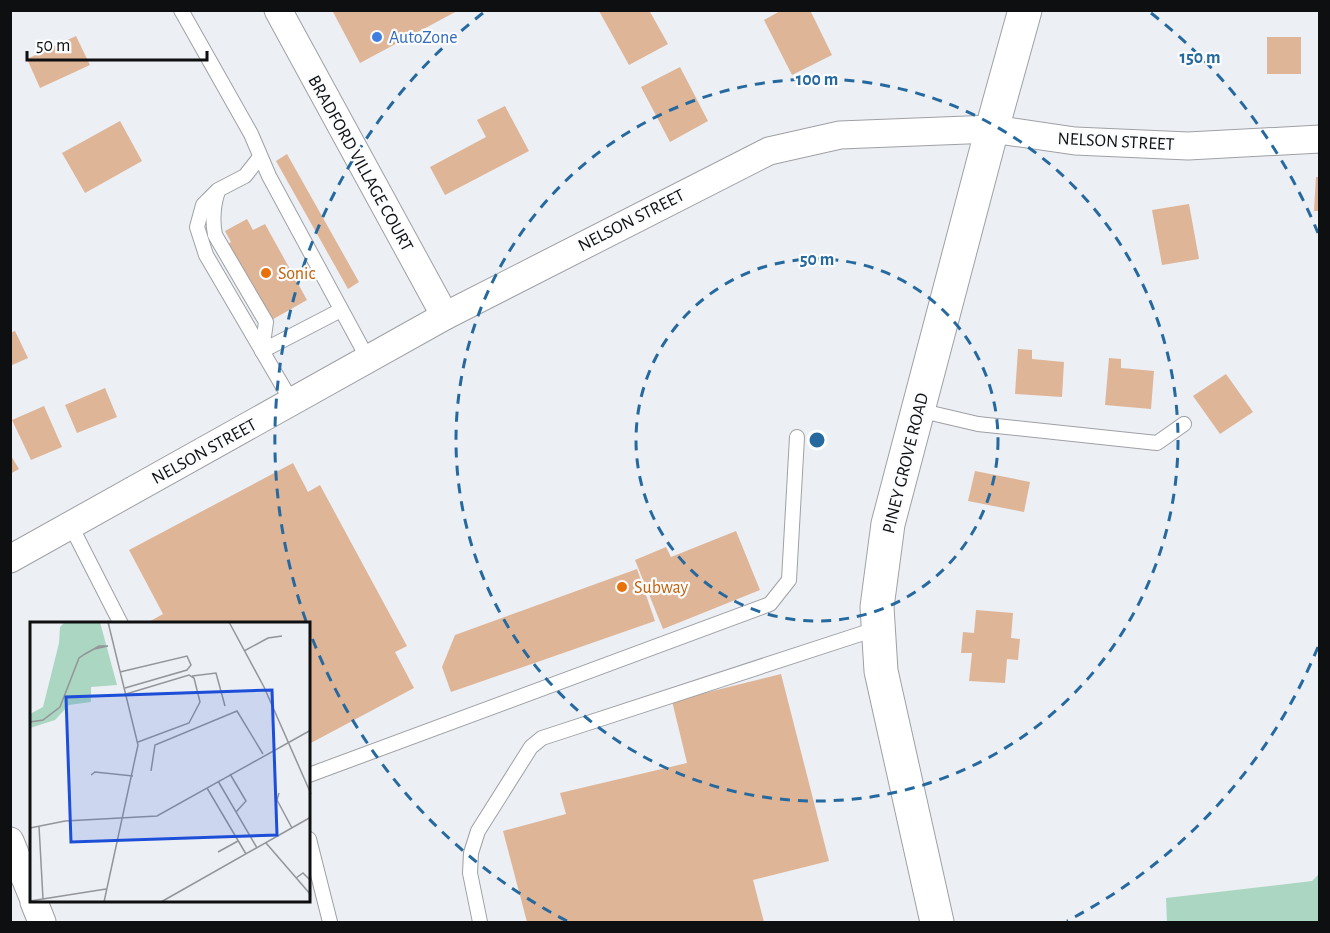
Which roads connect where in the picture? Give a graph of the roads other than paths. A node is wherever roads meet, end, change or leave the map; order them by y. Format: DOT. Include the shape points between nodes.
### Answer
graph roads {
  1 [pos="181,10"];
  2 [pos="278,10"];
  3 [pos="1025,10"];
  4 [pos="992,129"];
  5 [pos="1320,139"];
  6 [pos="260,157"];
  7 [pos="341,310"];
  8 [pos="445,316"];
  9 [pos="262,351"];
  10 [pos="368,359"];
  11 [pos="291,402"];
  12 [pos="918,410"];
  13 [pos="1184,424"];
  14 [pos="797,437"];
  15 [pos="71,526"];
  16 [pos="10,560"];
  17 [pos="120,622"];
  18 [pos="879,628"];
  19 [pos="310,775"];
  20 [pos="10,841"];
  21 [pos="310,843"];
  22 [pos="30,890"];
  23 [pos="34,903"];
  24 [pos="42,922"];
  25 [pos="330,922"];
  26 [pos="480,922"];
  27 [pos="938,922"];
  1 -- 6 [label="lane"];
  2 -- 8 [label="street, BRADFORD VILLAGE COURT"];
  3 -- 4 [label="main road, PINEY GROVE ROAD"];
  4 -- 5 [label="street, NELSON STREET" via="1075,141 1188,146"];
  4 -- 8 [label="street, NELSON STREET" via="840,135 769,151"];
  4 -- 12 [label="main road, PINEY GROVE ROAD"];
  6 -- 7 [label="lane"];
  6 -- 9 [label="lane" via="245,176 218,190 213,220 215,235 266,322"];
  7 -- 9 [label="lane"];
  7 -- 10 [label="lane"];
  8 -- 10 [label="street, NELSON STREET"];
  9 -- 11 [label="lane"];
  10 -- 11 [label="street, NELSON STREET"];
  11 -- 15 [label="street, NELSON STREET"];
  12 -- 13 [label="lane" via="978,424 1157,443"];
  12 -- 18 [label="main road, PINEY GROVE ROAD" via="888,524"];
  14 -- 19 [label="lane" via="789,580 770,604"];
  15 -- 16 [label="street, NELSON STREET"];
  15 -- 17 [label="lane"];
  18 -- 26 [label="lane" via="542,738 531,747 478,831 470,873"];
  18 -- 27 [label="main road, PINEY GROVE ROAD" via="881,671"];
  20 -- 22 [label="street"];
  21 -- 25 [label="lane"];
  23 -- 24 [label="street"];
}
